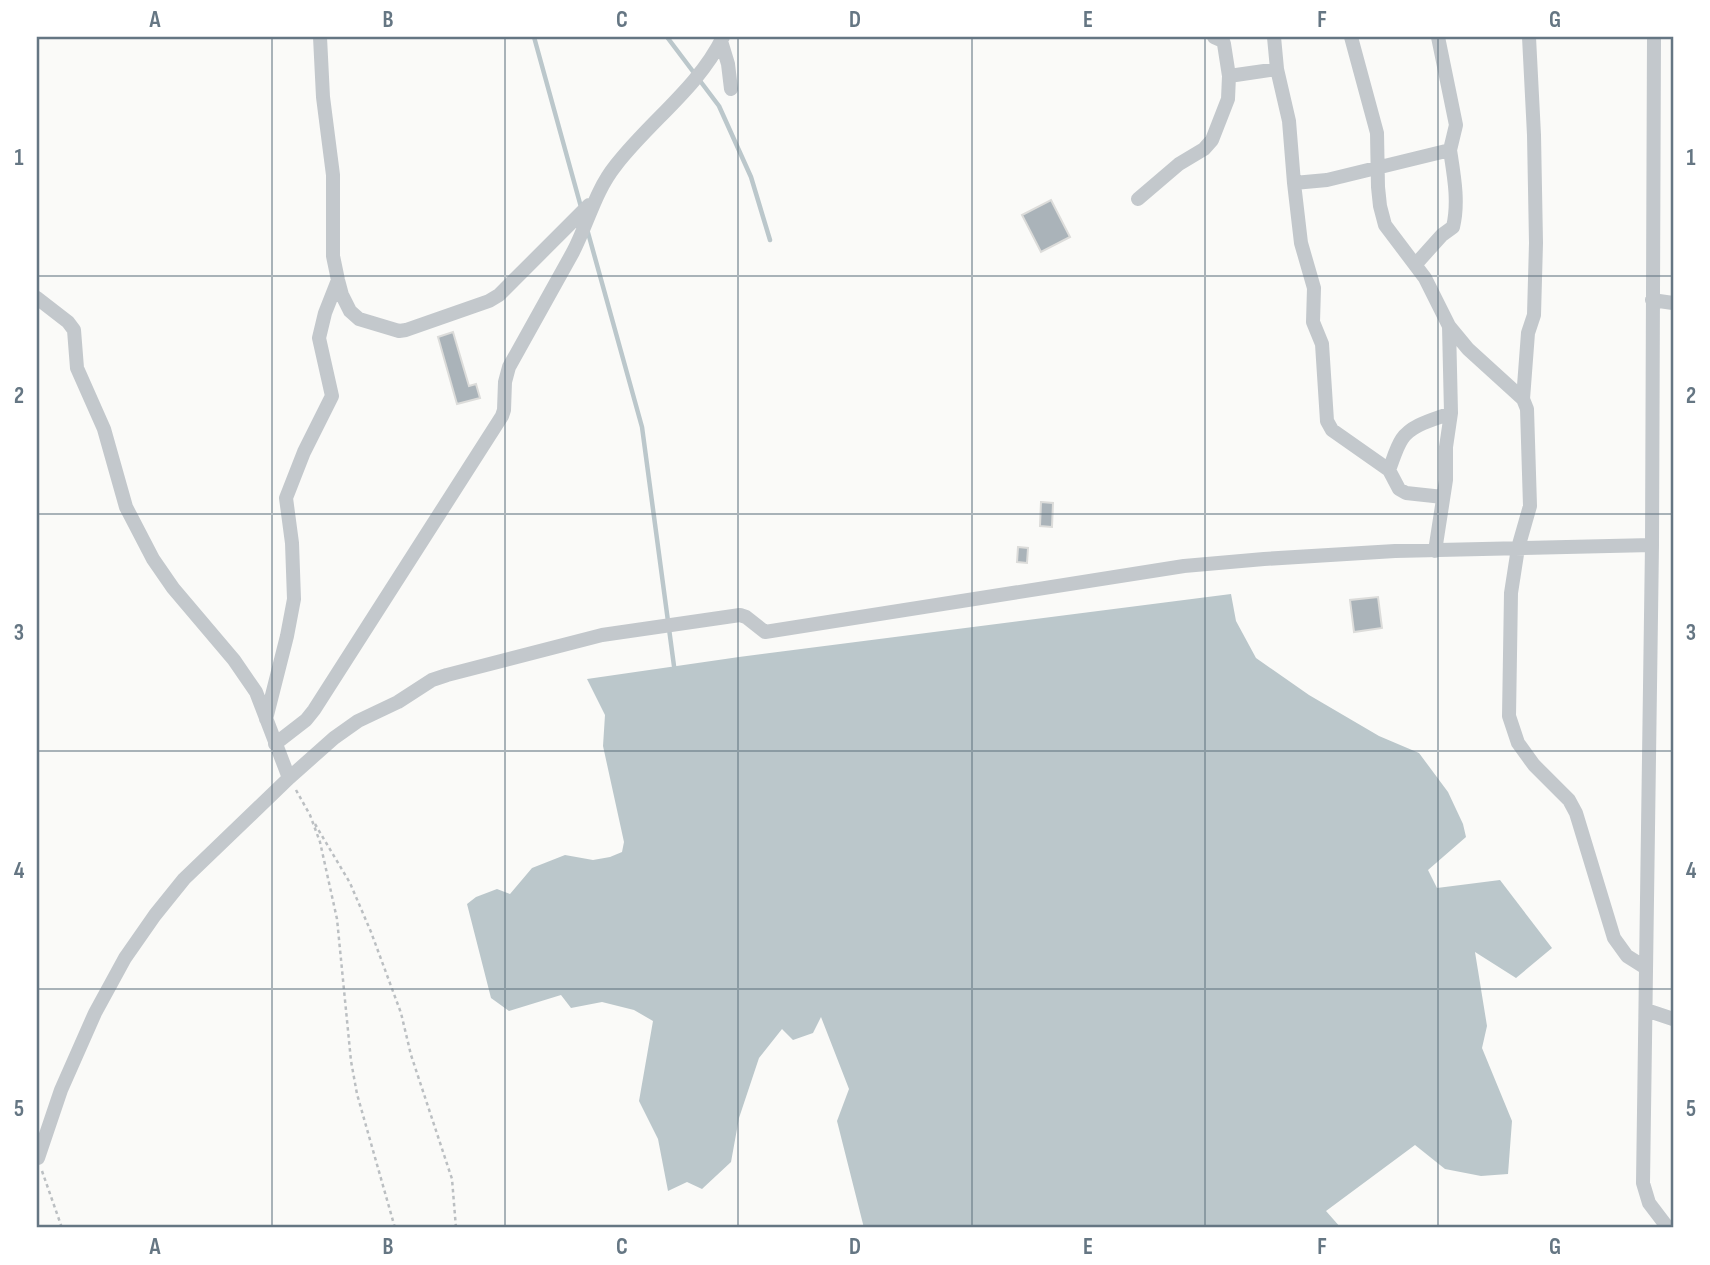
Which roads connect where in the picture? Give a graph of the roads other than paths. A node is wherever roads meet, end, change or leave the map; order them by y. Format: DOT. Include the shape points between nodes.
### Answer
graph roads {
  1 [pos="320,37"];
  2 [pos="1214,37"];
  3 [pos="1274,37"];
  4 [pos="1351,37"];
  5 [pos="1438,37"];
  6 [pos="1529,37"];
  7 [pos="1654,37"];
  8 [pos="722,39"];
  9 [pos="1277,69"];
  10 [pos="1229,76"];
  11 [pos="731,89"];
  12 [pos="1450,150"];
  13 [pos="1378,168"];
  14 [pos="1294,183"];
  15 [pos="1138,199"];
  16 [pos="594,200"];
  17 [pos="1415,265"];
  18 [pos="338,280"];
  19 [pos="37,298"];
  20 [pos="1652,300"];
  21 [pos="1673,303"];
  22 [pos="1449,327"];
  23 [pos="1523,399"];
  24 [pos="1451,413"];
  25 [pos="1389,470"];
  26 [pos="1443,497"];
  27 [pos="1652,545"];
  28 [pos="1518,548"];
  29 [pos="1435,551"];
  30 [pos="267,719"];
  31 [pos="275,744"];
  32 [pos="289,778"];
  33 [pos="1646,968"];
  34 [pos="1646,1010"];
  35 [pos="1673,1019"];
  36 [pos="38,1158"];
  37 [pos="1668,1228"];
  1 -- 18 [label="street"];
  2 -- 10 [label="street" via="1223,41"];
  3 -- 9 [label="street"];
  4 -- 13 [label="street" via="1377,133"];
  5 -- 12 [label="street" via="1456,125"];
  6 -- 23 [label="street" via="1536,243 1534,315 1528,333"];
  7 -- 20 [label="street"];
  8 -- 11 [label="street"];
  8 -- 16 [label="street" via="701,74 616,165"];
  9 -- 10 [label="street"];
  9 -- 14 [label="street" via="1289,121"];
  10 -- 15 [label="street" via="1228,99 1212,140"];
  12 -- 13 [label="street"];
  12 -- 17 [label="street" via="1455,187 1453,227"];
  13 -- 14 [label="street"];
  13 -- 17 [label="street" via="1385,225"];
  14 -- 25 [label="street" via="1301,243 1314,288 1313,322 1322,344 1327,421 1332,430"];
  16 -- 18 [label="street" via="499,295 412,329 399,331 359,319 350,311"];
  16 -- 31 [label="street" via="573,252 509,367 502,416 314,710"];
  17 -- 22 [label="street"];
  18 -- 30 [label="street" via="319,338 332,396 286,498 294,599"];
  19 -- 30 [label="street" via="74,330 77,368 104,429 126,507 153,559 234,660"];
  20 -- 21 [label="street"];
  20 -- 27 [label="street"];
  22 -- 23 [label="street"];
  22 -- 24 [label="street"];
  23 -- 28 [label="street" via="1531,506"];
  24 -- 25 [label="street" via="1402,438"];
  24 -- 26 [label="street"];
  25 -- 26 [label="street" via="1406,493"];
  26 -- 29 [label="street"];
  27 -- 28 [label="street"];
  27 -- 33 [label="street"];
  28 -- 29 [label="street"];
  28 -- 33 [label="street" via="1511,593 1509,716 1518,743 1576,813 1614,938 1627,956"];
  29 -- 32 [label="street" via="1184,566 765,632 740,615 602,635 432,680 351,726"];
  30 -- 31 [label="street"];
  31 -- 32 [label="street"];
  32 -- 36 [label="street" via="184,879 125,958 94,1013"];
  33 -- 34 [label="street"];
  34 -- 35 [label="street"];
  34 -- 37 [label="street" via="1643,1183 1649,1203"];
}
